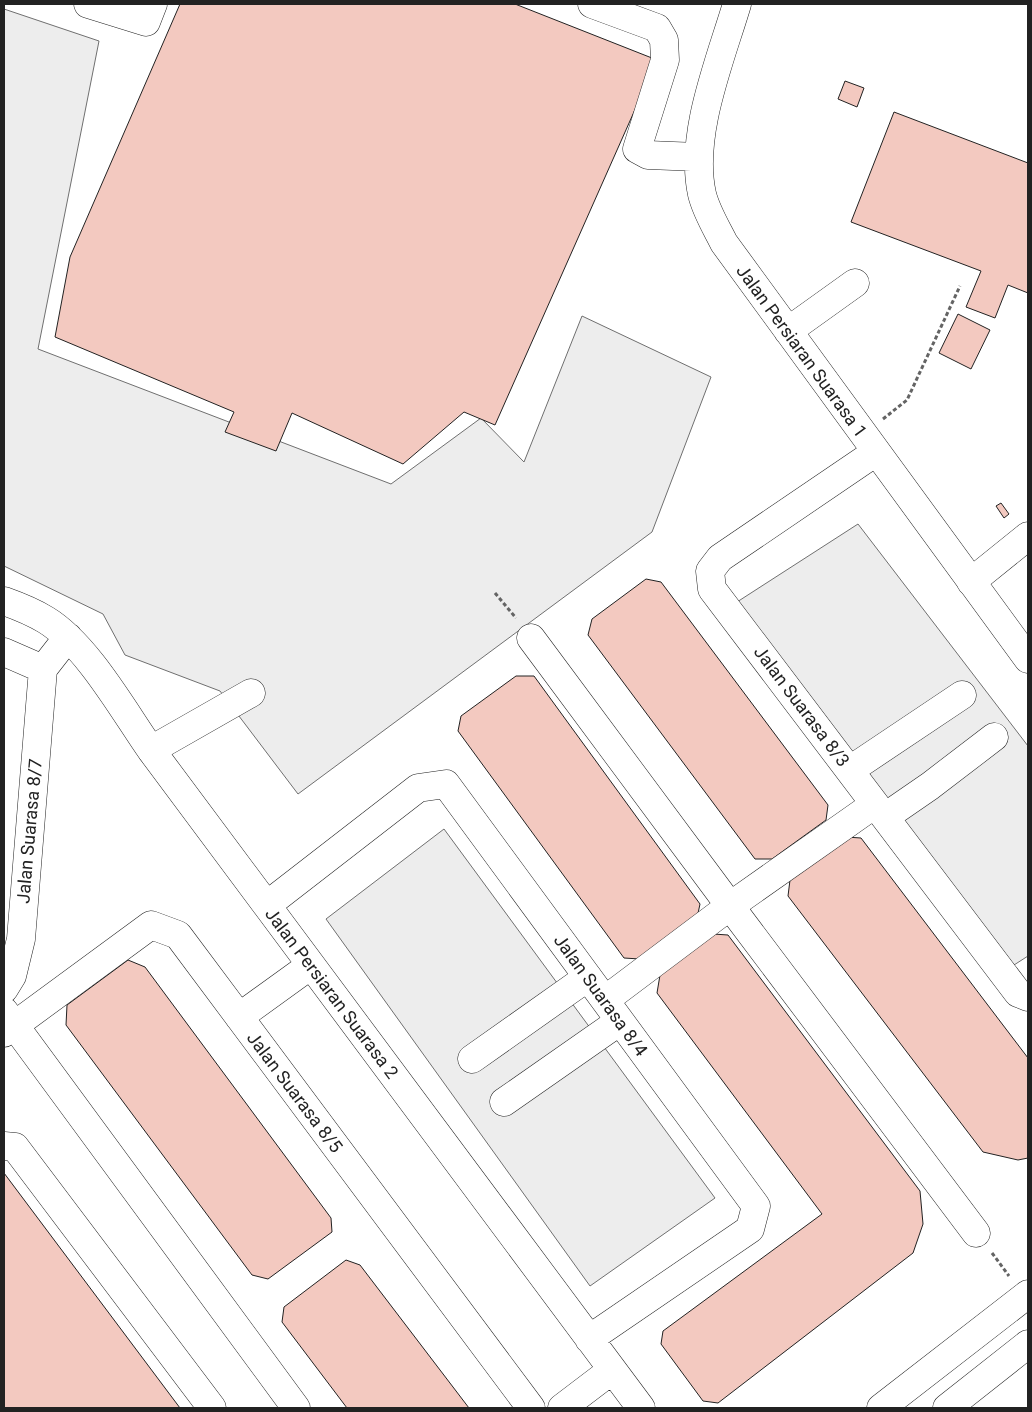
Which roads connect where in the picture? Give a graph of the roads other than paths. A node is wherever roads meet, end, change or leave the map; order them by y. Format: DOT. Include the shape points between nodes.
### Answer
graph roads {
  1 [pos="88,4"];
  2 [pos="153,4"];
  3 [pos="592,4"];
  4 [pos="737,4"];
  5 [pos="698,157"];
  6 [pos="855,282"];
  7 [pos="788,331"];
  8 [pos="876,452"];
  9 [pos="1028,536"];
  10 [pos="971,582"];
  11 [pos="4,601"];
  12 [pos="525,629"];
  13 [pos="68,637"];
  14 [pos="4,652"];
  15 [pos="1028,659"];
  16 [pos="43,670"];
  17 [pos="251,693"];
  18 [pos="962,695"];
  19 [pos="994,737"];
  20 [pos="151,750"];
  21 [pos="850,770"];
  22 [pos="880,810"];
  23 [pos="267,905"];
  24 [pos="730,906"];
  25 [pos="311,964"];
  26 [pos="588,977"];
  27 [pos="4,988"];
  28 [pos="1028,997"];
  29 [pos="612,1010"];
  30 [pos="239,1017"];
  31 [pos="7,1023"];
  32 [pos="472,1059"];
  33 [pos="504,1102"];
  34 [pos="4,1146"];
  35 [pos="976,1233"];
  36 [pos="1028,1294"];
  37 [pos="589,1339"];
  38 [pos="1028,1344"];
  39 [pos="612,1370"];
  40 [pos="212,1408"];
  41 [pos="296,1408"];
  42 [pos="530,1408"];
  43 [pos="562,1408"];
  44 [pos="641,1408"];
  45 [pos="881,1408"];
  46 [pos="948,1408"];
  1 -- 2 [label="street" via="146,22"];
  3 -- 5 [label="street" via="657,28 664,40 665,60 637,149 648,155"];
  4 -- 5 [label="street, Jalan Persiaran Suarasa 1" via="706,107"];
  5 -- 7 [label="street, Jalan Persiaran Suarasa 1" via="702,194 724,243"];
  6 -- 7 [label="street"];
  7 -- 8 [label="street, Jalan Persiaran Suarasa 1"];
  8 -- 10 [label="street, Jalan Persiaran Suarasa 1"];
  8 -- 21 [label="street, Jalan Suarasa 8/3" via="720,558 710,571 712,589"];
  9 -- 10 [label="street"];
  10 -- 15 [label="street, Jalan Persiaran Suarasa 1"];
  11 -- 13 [label="street, Jalan Persiaran Suarasa 2" via="46,620"];
  12 -- 24 [label="street"];
  13 -- 16 [label="street"];
  13 -- 20 [label="street, Jalan Persiaran Suarasa 2" via="90,661"];
  14 -- 16 [label="street"];
  16 -- 27 [label="street, Jalan Suarasa 8/7" via="21,939 12,976"];
  17 -- 20 [label="street"];
  18 -- 21 [label="street"];
  19 -- 22 [label="street" via="930,786"];
  20 -- 23 [label="street, Jalan Persiaran Suarasa 2"];
  21 -- 22 [label="street, Jalan Suarasa 8/3"];
  22 -- 24 [label="street"];
  22 -- 28 [label="street, Jalan Suarasa 8/3" via="1018,992"];
  23 -- 25 [label="street, Jalan Persiaran Suarasa 2"];
  23 -- 26 [label="street, Jalan Suarasa 8/4" via="418,788 446,784"];
  24 -- 29 [label="street"];
  24 -- 35 [label="street"];
  25 -- 30 [label="street"];
  25 -- 37 [label="street, Jalan Persiaran Suarasa 2"];
  26 -- 29 [label="street, Jalan Suarasa 8/4"];
  26 -- 32 [label="street"];
  29 -- 33 [label="street"];
  29 -- 37 [label="street, Jalan Suarasa 8/4" via="756,1206 750,1230"];
  30 -- 31 [label="street, Jalan Suarasa 8/5" via="178,935 151,925"];
  30 -- 42 [label="street, Jalan Suarasa 8/5"];
  31 -- 41 [label="street, Jalan Suarasa 8/5"];
  34 -- 40 [label="street" via="15,1147"];
  36 -- 45 [label="street"];
  37 -- 39 [label="street, Jalan Persiaran Suarasa 2"];
  38 -- 46 [label="street"];
  39 -- 43 [label="street"];
  39 -- 44 [label="street, Jalan Persiaran Suarasa 2"];
}
